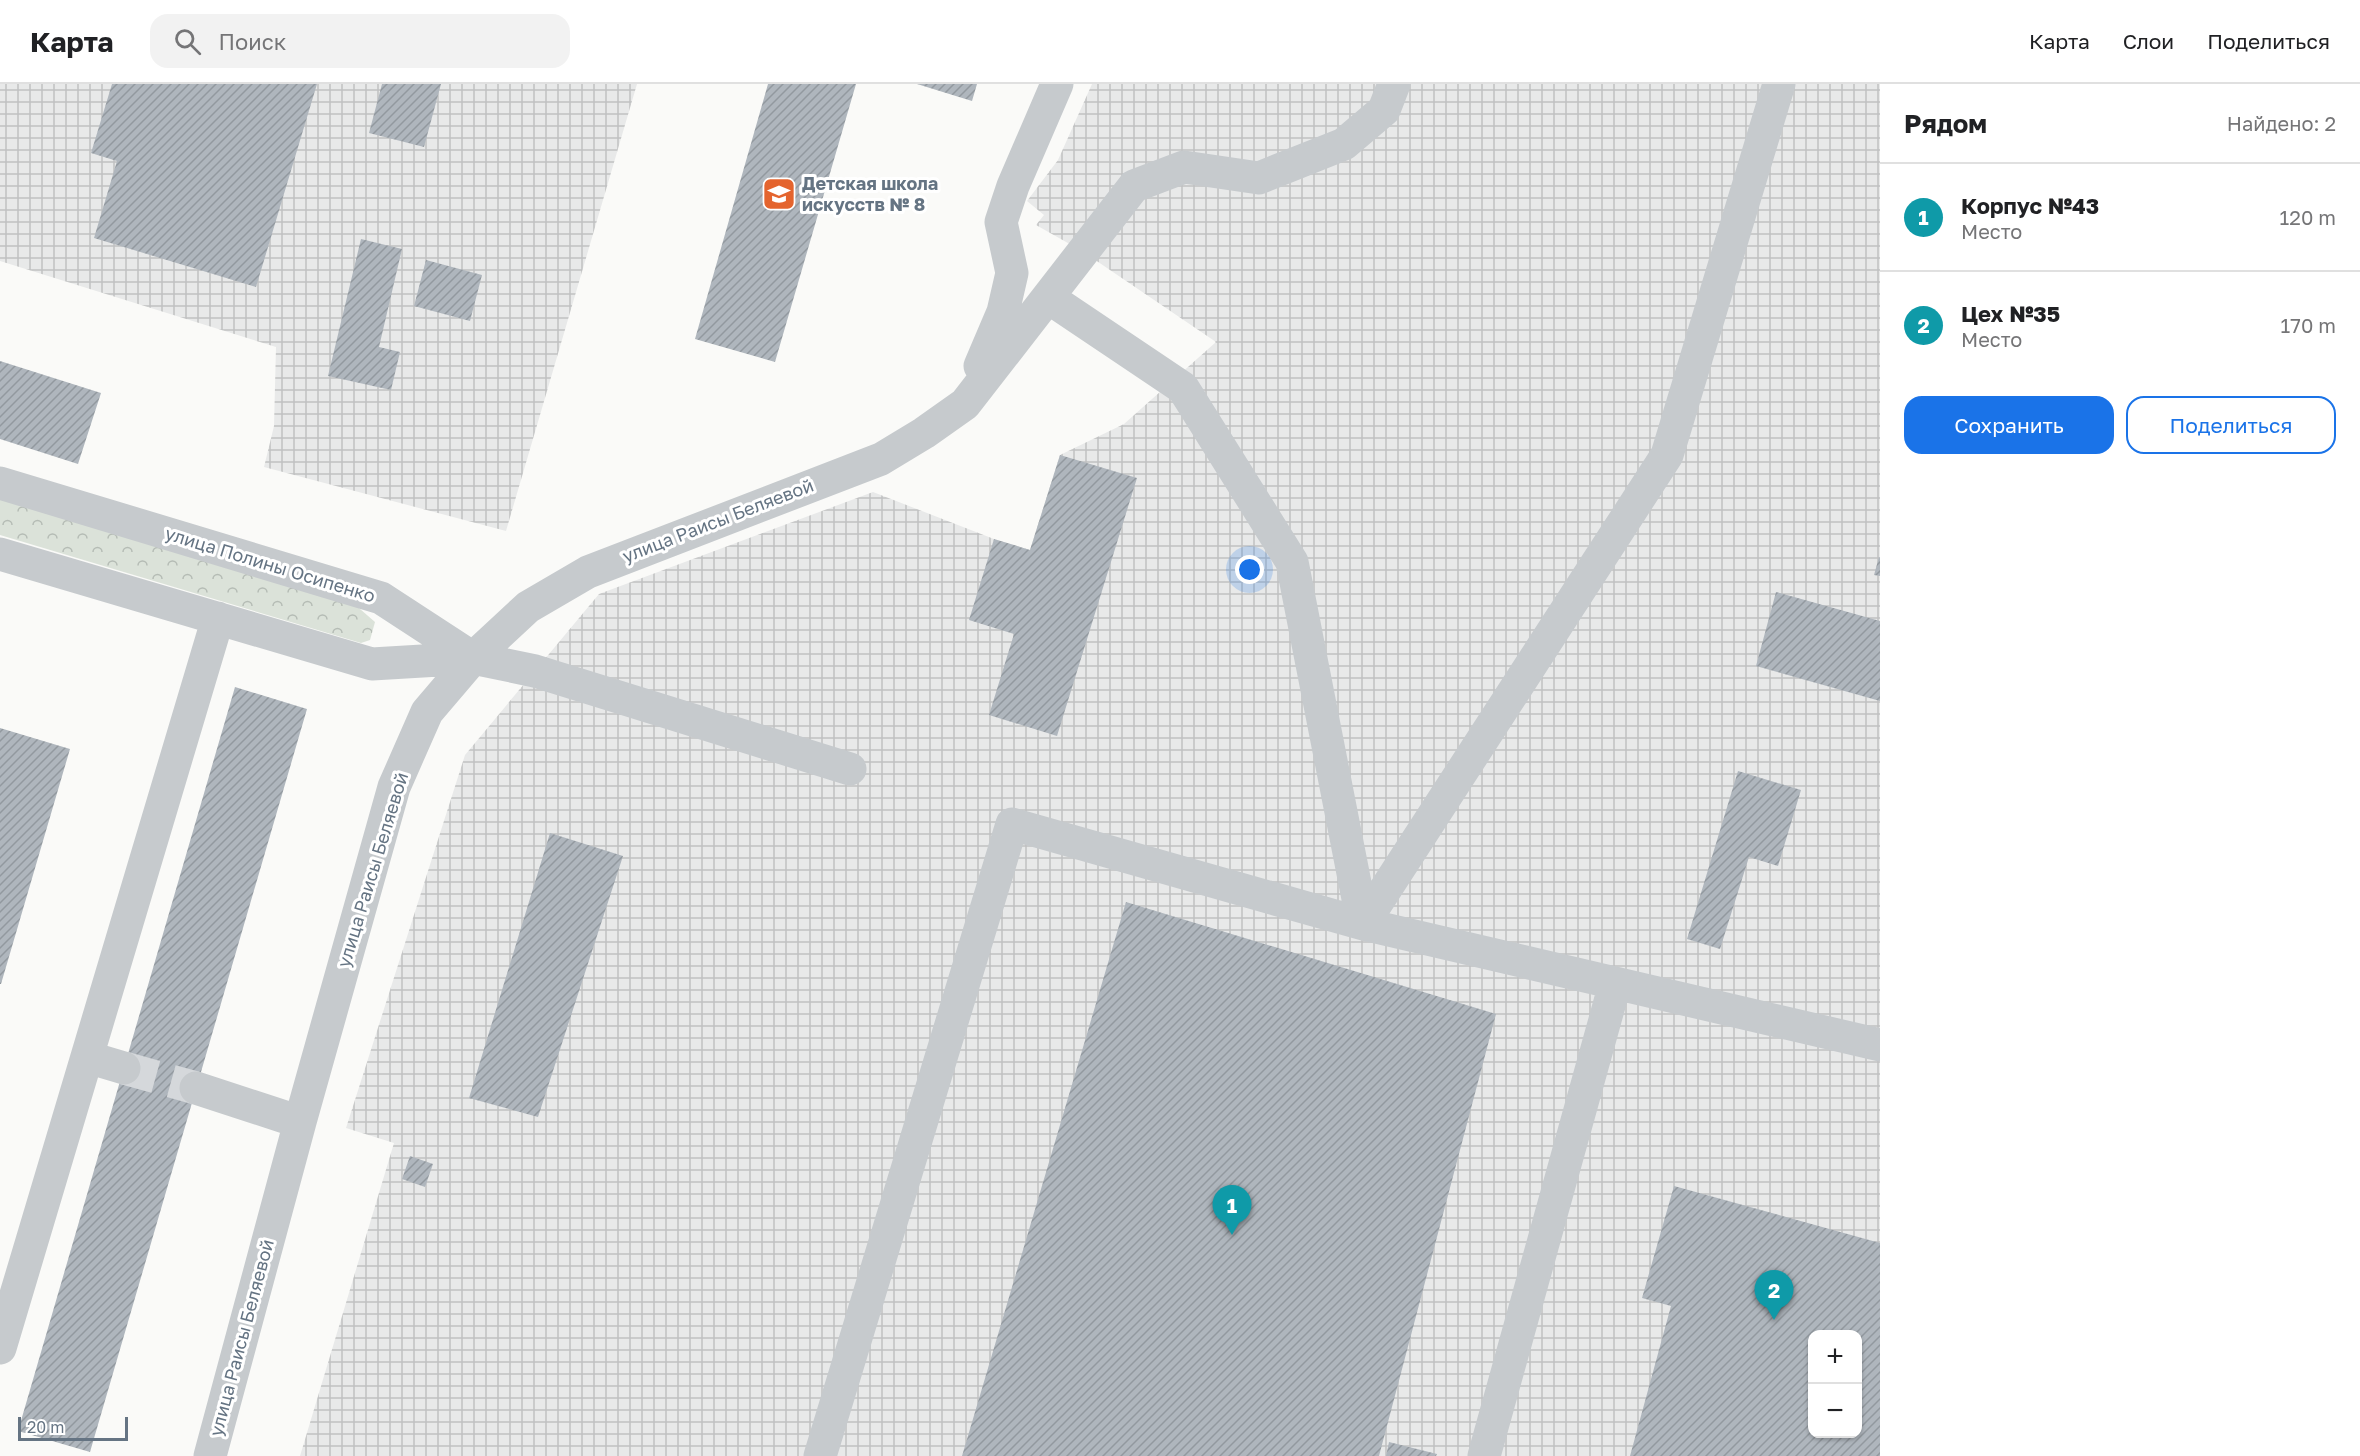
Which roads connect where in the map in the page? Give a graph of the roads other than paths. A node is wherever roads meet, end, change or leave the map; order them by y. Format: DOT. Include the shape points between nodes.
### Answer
graph roads {
  1 [pos="1057,84"];
  2 [pos="1394,84"];
  3 [pos="1779,84"];
  4 [pos="1049,298"];
  5 [pos="964,404"];
  6 [pos="0,483"];
  7 [pos="0,554"];
  8 [pos="218,618"];
  9 [pos="473,658"];
  10 [pos="850,769"];
  11 [pos="1363,924"];
  12 [pos="1615,984"];
  13 [pos="1880,1046"];
  14 [pos="87,1057"];
  15 [pos="124,1068"];
  16 [pos="196,1088"];
  17 [pos="300,1122"];
  18 [pos="0,1348"];
  19 [pos="210,1456"];
  20 [pos="820,1456"];
  21 [pos="1484,1456"];
  1 -- 5 [label="street" via="1001,222 1012,273 1004,312"];
  2 -- 4 [label="street, улица Раисы Беляевой" via="1384,110 1344,144 1269,174 1258,178 1184,167 1134,186"];
  3 -- 11 [label="street" via="1667,455"];
  4 -- 5 [label="street, улица Раисы Беляевой"];
  4 -- 11 [label="street" via="1183,387 1292,562"];
  5 -- 9 [label="street, улица Раисы Беляевой" via="881,459 588,572 528,607"];
  6 -- 9 [label="street, улица Полины Осипенко" via="381,598"];
  7 -- 8 [label="street"];
  8 -- 9 [label="street" via="372,664"];
  8 -- 14 [label="street"];
  9 -- 10 [label="street" via="535,671"];
  9 -- 17 [label="street, улица Раисы Беляевой" via="428,712 394,787"];
  11 -- 12 [label="street"];
  11 -- 20 [label="street" via="1012,824"];
  12 -- 13 [label="street"];
  12 -- 21 [label="street"];
  14 -- 15 [label="street"];
  14 -- 18 [label="street"];
  16 -- 17 [label="street"];
  17 -- 19 [label="street, улица Раисы Беляевой"];
}
